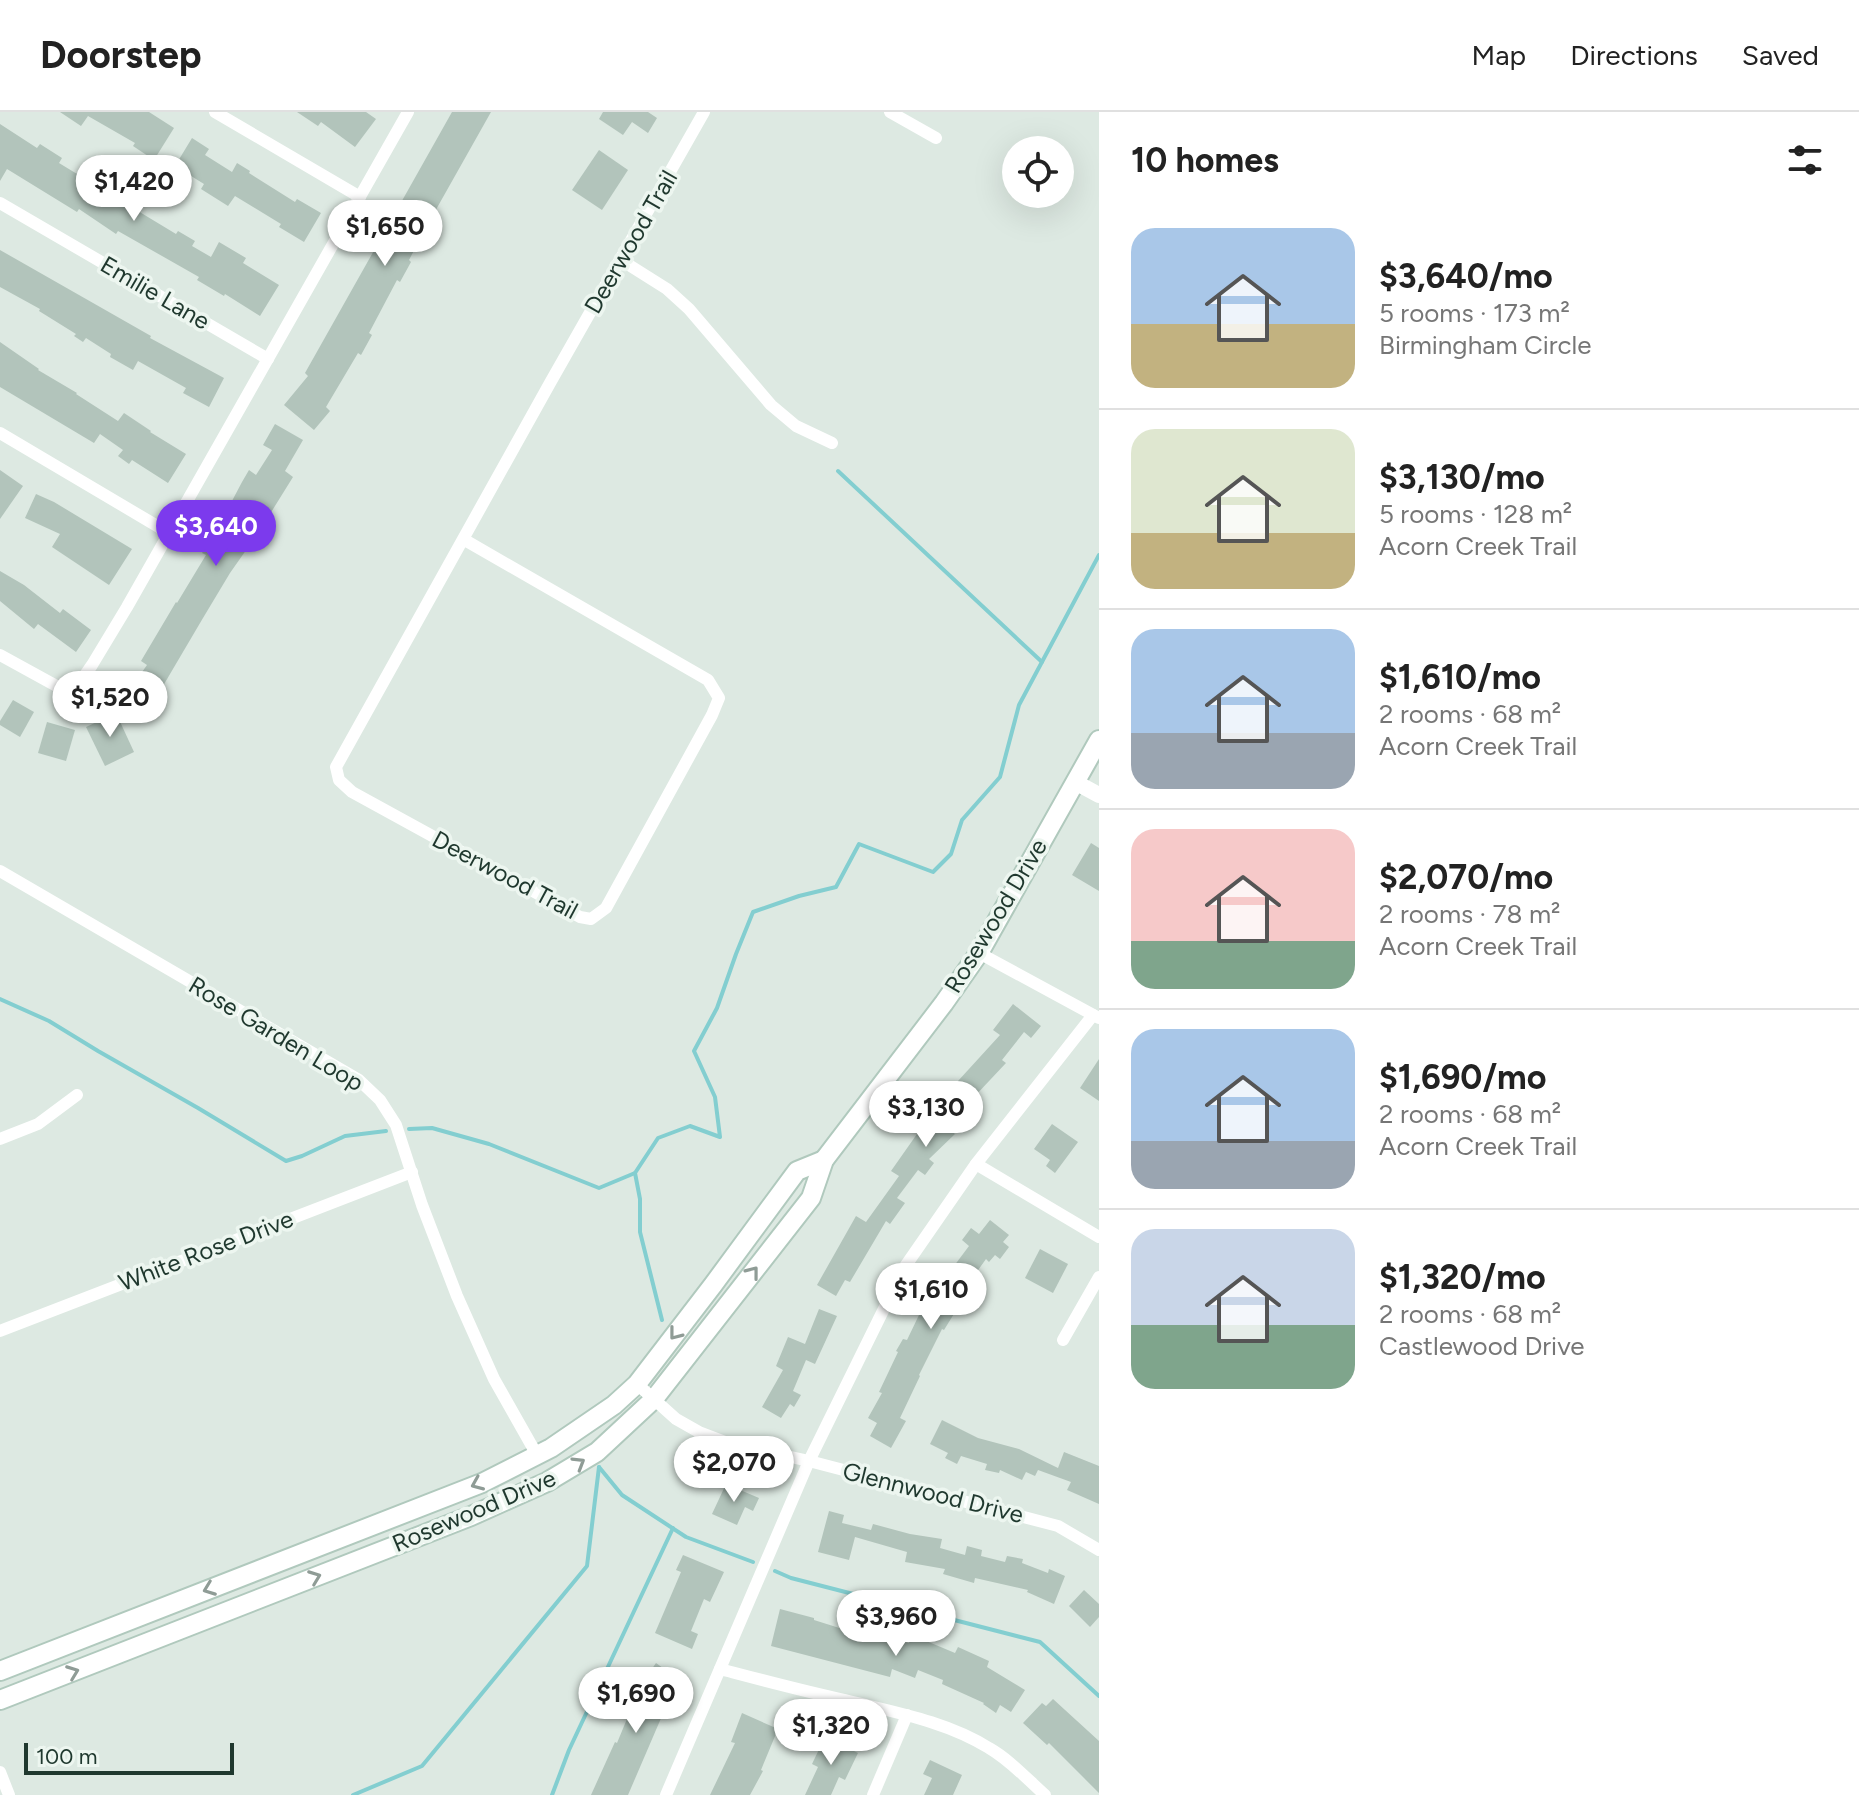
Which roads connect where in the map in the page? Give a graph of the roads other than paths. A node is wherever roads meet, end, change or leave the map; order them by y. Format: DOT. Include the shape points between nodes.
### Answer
graph roads {
  1 [pos="215,112"];
  2 [pos="408,112"];
  3 [pos="704,112"];
  4 [pos="890,112"];
  5 [pos="936,138"];
  6 [pos="360,197"];
  7 [pos="0,203"];
  8 [pos="621,260"];
  9 [pos="268,359"];
  10 [pos="0,433"];
  11 [pos="832,443"];
  12 [pos="169,533"];
  13 [pos="463,539"];
  14 [pos="0,655"];
  15 [pos="1099,740"];
  16 [pos="1075,782"];
  17 [pos="1099,795"];
  18 [pos="0,871"];
  19 [pos="979,953"];
  20 [pos="1096,1016"];
  21 [pos="77,1095"];
  22 [pos="0,1139"];
  23 [pos="824,1160"];
  24 [pos="976,1164"];
  25 [pos="412,1172"];
  26 [pos="1099,1237"];
  27 [pos="1099,1277"];
  28 [pos="0,1331"];
  29 [pos="1063,1340"];
  30 [pos="637,1384"];
  31 [pos="654,1399"];
  32 [pos="537,1455"];
  33 [pos="809,1461"];
  34 [pos="1099,1550"];
  35 [pos="720,1669"];
  36 [pos="0,1671"];
  37 [pos="0,1700"];
  38 [pos="907,1715"];
  39 [pos="0,1772"];
  40 [pos="9,1795"];
  41 [pos="666,1795"];
  42 [pos="873,1795"];
  43 [pos="1045,1795"];
  1 -- 6 [label="street"];
  2 -- 6 [label="street"];
  3 -- 8 [label="street, Deerwood Trail"];
  4 -- 5 [label="street"];
  6 -- 9 [label="street"];
  7 -- 9 [label="street, Emilie Lane"];
  8 -- 11 [label="street" via="689,309 771,405 796,426"];
  8 -- 13 [label="street, Deerwood Trail"];
  9 -- 12 [label="street"];
  10 -- 12 [label="street"];
  12 -- 14 [label="street" via="81,681 62,689"];
  13 -- 13 [label="street, Deerwood Trail" via="336,767 339,780 352,792 591,919 606,908 719,698 708,680"];
  15 -- 16 [label="main road, Rosewood Drive"];
  16 -- 17 [label="street"];
  16 -- 19 [label="main road, Rosewood Drive"];
  18 -- 25 [label="street, Rose Garden Loop" via="359,1080 396,1125"];
  19 -- 20 [label="street"];
  19 -- 23 [label="main road, Rosewood Drive"];
  20 -- 24 [label="street"];
  21 -- 22 [label="street" via="38,1124"];
  23 -- 30 [label="main road, Rosewood Drive, one-way" via="797,1171"];
  31 -- 23 [label="main road, Rosewood Drive, one-way" via="811,1198"];
  24 -- 26 [label="street"];
  24 -- 33 [label="street" via="904,1268"];
  25 -- 28 [label="street, White Rose Drive"];
  25 -- 32 [label="street, Rose Garden Loop" via="487,1365"];
  27 -- 29 [label="street"];
  30 -- 31 [label="street, Glennwood Drive"];
  30 -- 32 [label="main road, Rosewood Drive"];
  31 -- 33 [label="street, Glennwood Drive" via="676,1419 713,1438"];
  37 -- 31 [label="main road, Rosewood Drive, one-way" via="547,1482 597,1452"];
  32 -- 36 [label="main road, Rosewood Drive, one-way" via="482,1483"];
  33 -- 34 [label="street, Glennwood Drive" via="1058,1526"];
  33 -- 35 [label="street"];
  35 -- 38 [label="street"];
  35 -- 41 [label="street"];
  38 -- 42 [label="street"];
  38 -- 43 [label="street" via="989,1747"];
  39 -- 40 [label="street"];
}
